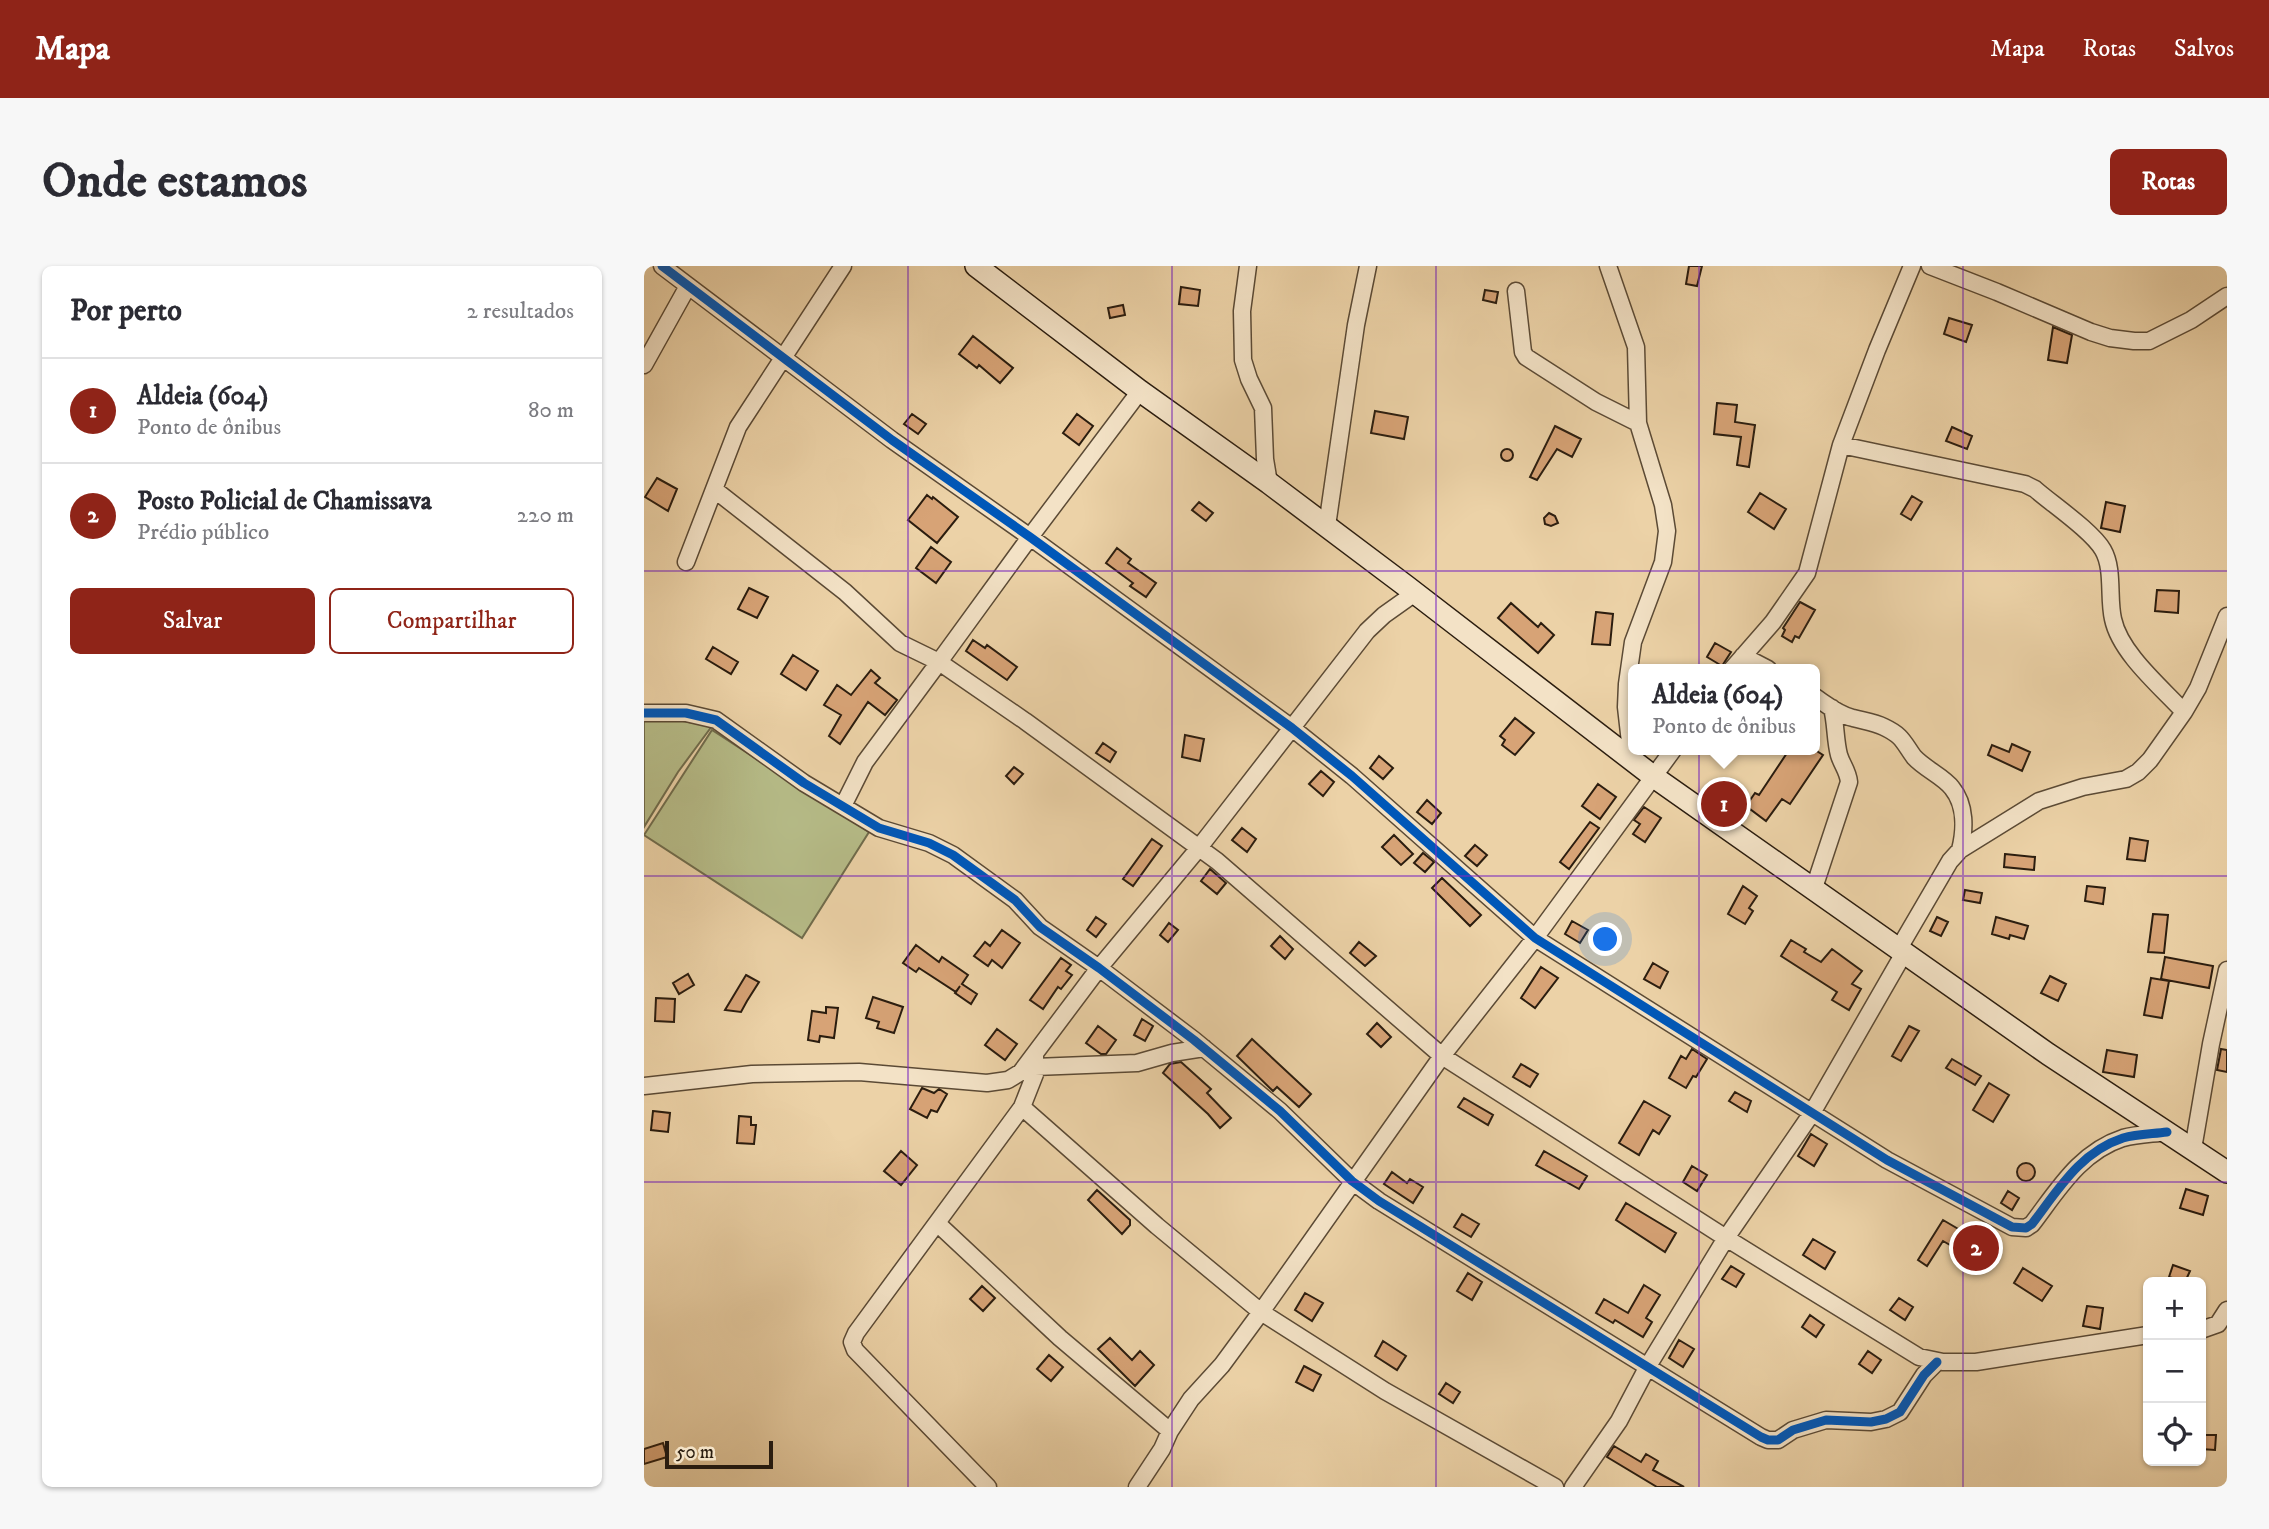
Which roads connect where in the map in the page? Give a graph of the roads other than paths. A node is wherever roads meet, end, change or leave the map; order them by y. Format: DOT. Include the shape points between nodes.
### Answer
graph roads {
  1 [pos="662,266"];
  2 [pos="843,266"];
  3 [pos="976,266"];
  4 [pos="1248,266"];
  5 [pos="1368,266"];
  6 [pos="1608,266"];
  7 [pos="1912,266"];
  8 [pos="1930,266"];
  9 [pos="688,286"];
  10 [pos="1516,291"];
  11 [pos="2227,296"];
  12 [pos="784,358"];
  13 [pos="644,365"];
  14 [pos="1140,391"];
  15 [pos="1638,422"];
  16 [pos="1841,445"];
  17 [pos="1269,483"];
  18 [pos="715,490"];
  19 [pos="1327,526"];
  20 [pos="1030,537"];
  21 [pos="686,562"];
  22 [pos="1415,593"];
  23 [pos="2227,617"];
  24 [pos="1744,656"];
  25 [pos="939,662"];
  26 [pos="1630,664"];
  27 [pos="1737,664"];
  28 [pos="1759,664"];
  29 [pos="1628,677"];
  30 [pos="1820,700"];
  31 [pos="1832,708"];
  32 [pos="2184,712"];
  33 [pos="644,713"];
  34 [pos="1628,725"];
  35 [pos="1292,728"];
  36 [pos="1631,755"];
  37 [pos="1669,755"];
  38 [pos="1632,760"];
  39 [pos="1654,777"];
  40 [pos="843,806"];
  41 [pos="1198,849"];
  42 [pos="1960,850"];
  43 [pos="1813,891"];
  44 [pos="1535,938"];
  45 [pos="1901,951"];
  46 [pos="1099,968"];
  47 [pos="2227,970"];
  48 [pos="2219,1044"];
  49 [pos="1204,1048"];
  50 [pos="1442,1056"];
  51 [pos="1035,1061"];
  52 [pos="644,1086"];
  53 [pos="1022,1107"];
  54 [pos="1812,1113"];
  55 [pos="2167,1132"];
  56 [pos="2193,1149"];
  57 [pos="2227,1172"];
  58 [pos="1352,1181"];
  59 [pos="938,1224"];
  60 [pos="1726,1238"];
  61 [pos="2227,1310"];
  62 [pos="1261,1312"];
  63 [pos="2206,1328"];
  64 [pos="2143,1336"];
  65 [pos="1937,1362"];
  66 [pos="1648,1366"];
  67 [pos="1170,1431"];
  68 [pos="988,1487"];
  69 [pos="1137,1487"];
  70 [pos="1555,1487"];
  71 [pos="1573,1487"];
  1 -- 9 [label="street"];
  2 -- 12 [label="street"];
  3 -- 14 [label="street"];
  4 -- 17 [label="street" via="1242,311 1243,360 1263,408"];
  5 -- 19 [label="street"];
  6 -- 15 [label="street" via="1636,347"];
  7 -- 16 [label="street"];
  8 -- 11 [label="street" via="2091,332 2134,341 2149,341"];
  9 -- 12 [label="street"];
  9 -- 13 [label="street"];
  10 -- 15 [label="street" via="1526,357 1596,402"];
  12 -- 18 [label="street" via="738,428"];
  12 -- 20 [label="street"];
  14 -- 17 [label="street"];
  14 -- 20 [label="street"];
  15 -- 26 [label="street" via="1667,531 1663,562 1633,642"];
  16 -- 24 [label="street" via="1807,573"];
  16 -- 32 [label="street" via="2035,489 2104,552 2118,636"];
  17 -- 19 [label="street"];
  18 -- 21 [label="street"];
  18 -- 25 [label="street" via="845,592 900,643"];
  19 -- 22 [label="street"];
  20 -- 25 [label="street"];
  20 -- 35 [label="street"];
  22 -- 35 [label="street" via="1367,631"];
  22 -- 38 [label="street"];
  23 -- 32 [label="street"];
  24 -- 27 [label="street"];
  24 -- 28 [label="street"];
  25 -- 40 [label="street" via="864,762"];
  25 -- 41 [label="street"];
  29 -- 34 [label="street"];
  30 -- 31 [label="street"];
  31 -- 42 [label="street" via="1895,733 1929,771 1951,786 1965,832"];
  31 -- 43 [label="street" via="1849,782"];
  32 -- 42 [label="street" via="2138,772 2039,801"];
  33 -- 40 [label="street" via="686,713 716,720"];
  35 -- 41 [label="street"];
  35 -- 44 [label="street"];
  36 -- 38 [label="street"];
  37 -- 39 [label="street"];
  38 -- 39 [label="street"];
  39 -- 43 [label="street"];
  39 -- 44 [label="street"];
  40 -- 46 [label="street" via="879,828 953,855 1015,900 1040,928"];
  41 -- 46 [label="street"];
  41 -- 50 [label="street"];
  42 -- 45 [label="street"];
  43 -- 45 [label="street"];
  44 -- 50 [label="street"];
  44 -- 54 [label="street"];
  45 -- 54 [label="street"];
  45 -- 55 [label="street"];
  46 -- 49 [label="street"];
  46 -- 51 [label="street"];
  47 -- 48 [label="street"];
  48 -- 56 [label="street"];
  49 -- 51 [label="street" via="1137,1063"];
  49 -- 58 [label="street" via="1280,1111"];
  50 -- 58 [label="street"];
  50 -- 60 [label="street"];
  51 -- 52 [label="street" via="1008,1080 987,1083 859,1072 752,1074"];
  51 -- 53 [label="street"];
  53 -- 59 [label="street"];
  53 -- 62 [label="street"];
  54 -- 55 [label="street" via="1888,1160 2018,1228 2032,1224 2091,1154 2119,1139"];
  54 -- 60 [label="street"];
  55 -- 56 [label="street"];
  56 -- 57 [label="street"];
  58 -- 62 [label="street"];
  58 -- 66 [label="street"];
  59 -- 67 [label="street" via="1060,1338"];
  59 -- 68 [label="street" via="852,1342 864,1360"];
  60 -- 65 [label="street" via="1919,1357"];
  60 -- 66 [label="street"];
  61 -- 63 [label="street" via="2218,1324"];
  62 -- 67 [label="street"];
  62 -- 70 [label="street" via="1385,1391"];
  64 -- 65 [label="street" via="2000,1360"];
  65 -- 66 [label="street" via="1900,1412 1886,1419 1826,1420 1800,1427 1778,1440 1768,1440"];
  66 -- 71 [label="street" via="1619,1421"];
  67 -- 69 [label="street"];
}
